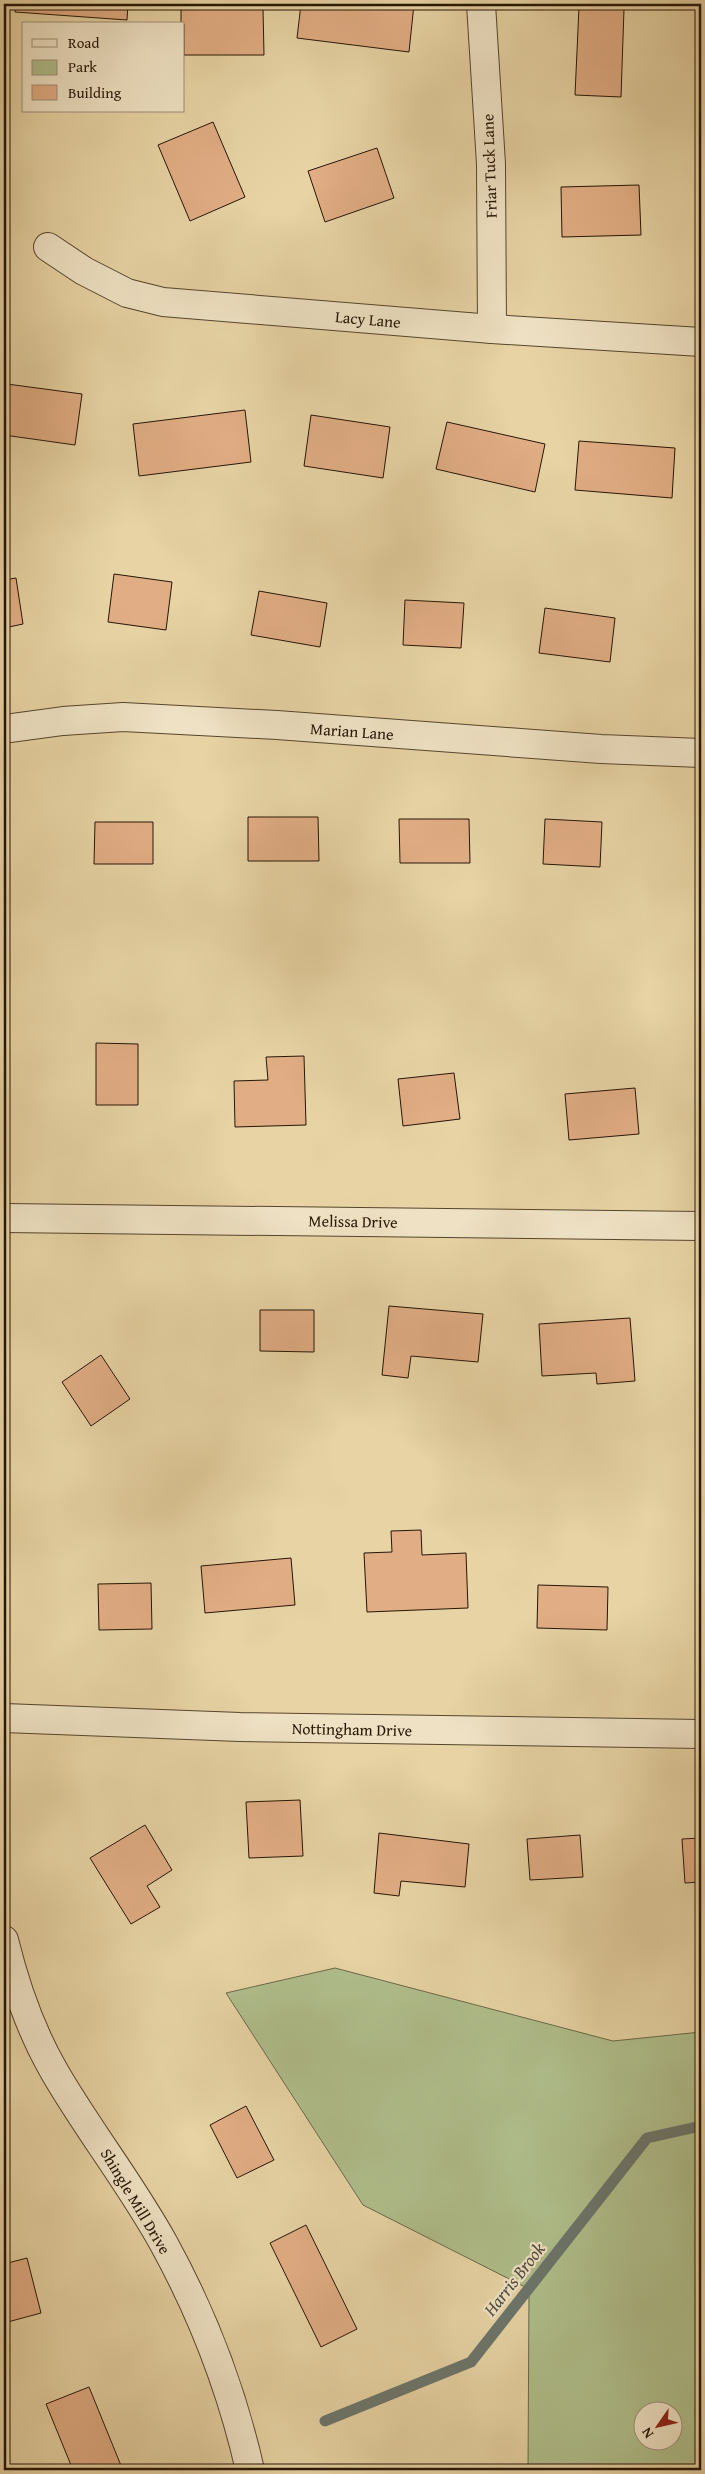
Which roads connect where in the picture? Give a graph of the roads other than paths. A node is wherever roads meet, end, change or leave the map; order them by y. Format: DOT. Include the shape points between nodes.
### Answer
graph roads {
  1 [pos="481,4"];
  2 [pos="48,247"];
  3 [pos="492,329"];
  4 [pos="701,342"];
  5 [pos="4,729"];
  6 [pos="701,753"];
  7 [pos="4,1218"];
  8 [pos="701,1226"];
  9 [pos="4,1718"];
  10 [pos="701,1734"];
  11 [pos="4,1940"];
  12 [pos="250,2470"];
  1 -- 3 [label="street, Friar Tuck Lane" via="491,164"];
  2 -- 3 [label="street, Lacy Lane" via="84,271 127,293 163,302"];
  3 -- 4 [label="street, Lacy Lane"];
  5 -- 6 [label="street, Marian Lane" via="123,717 627,751"];
  7 -- 8 [label="street, Melissa Drive"];
  9 -- 10 [label="street, Nottingham Drive" via="240,1727"];
  11 -- 12 [label="street, Shingle Mill Drive" via="30,2021 54,2070 164,2244 196,2309 237,2418"];
}
